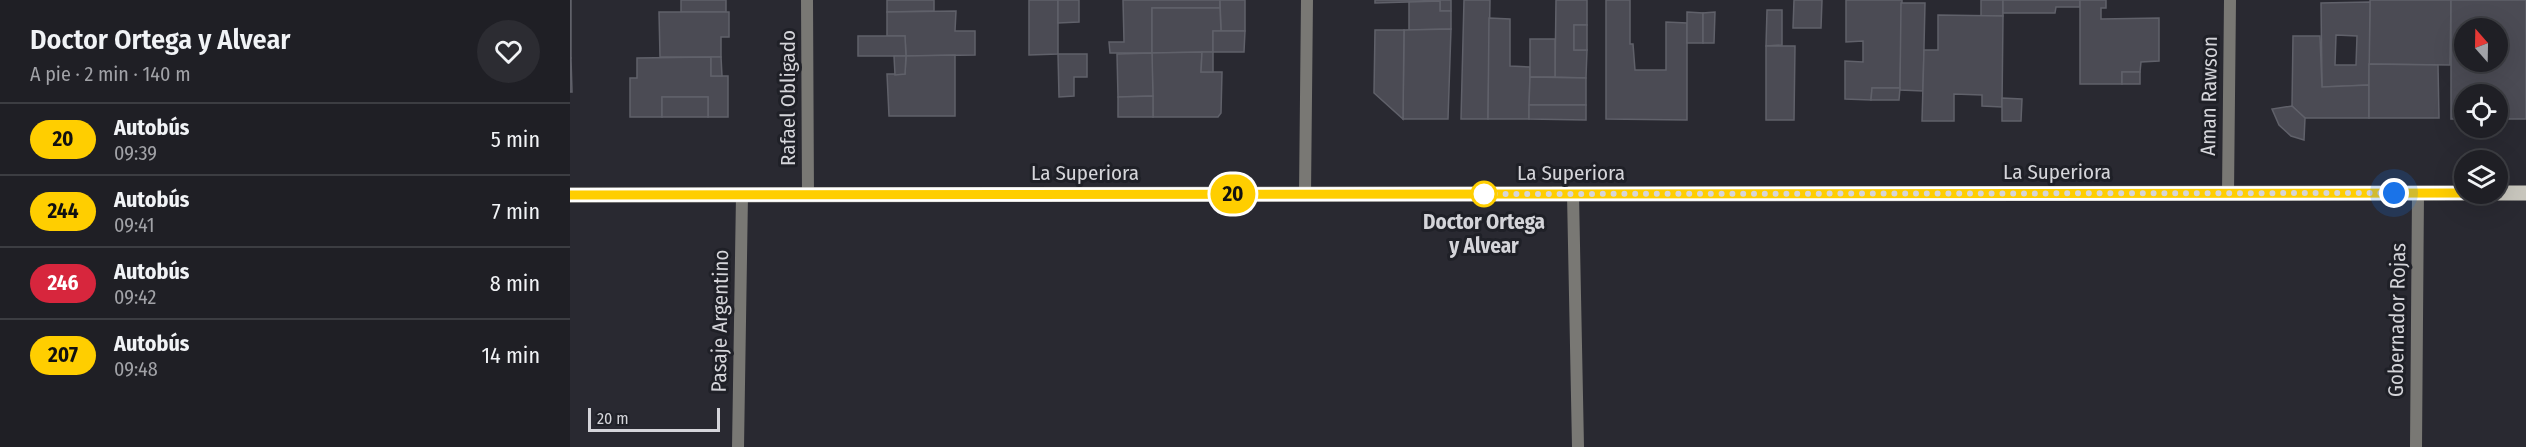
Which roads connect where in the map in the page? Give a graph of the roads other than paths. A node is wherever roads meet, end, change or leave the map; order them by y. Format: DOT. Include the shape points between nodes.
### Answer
graph roads {
  1 [pos="807,0"];
  2 [pos="1307,0"];
  3 [pos="2230,0"];
  4 [pos="2228,193"];
  5 [pos="2418,193"];
  6 [pos="2454,193"];
  7 [pos="2508,193"];
  8 [pos="2526,193"];
  9 [pos="1305,194"];
  10 [pos="1573,194"];
  11 [pos="570,195"];
  12 [pos="742,195"];
  13 [pos="808,195"];
  14 [pos="738,447"];
  15 [pos="1578,447"];
  16 [pos="2416,447"];
  1 -- 13 [label="street, Rafael Obligado"];
  2 -- 9 [label="street"];
  3 -- 4 [label="street, Aman Rawson"];
  4 -- 5 [label="main road, La Superiora"];
  4 -- 10 [label="main road, La Superiora"];
  5 -- 6 [label="main road, La Superiora"];
  5 -- 16 [label="street, Gobernador Rojas"];
  7 -- 8 [label="main road"];
  9 -- 10 [label="main road, La Superiora"];
  9 -- 13 [label="main road, La Superiora"];
  10 -- 15 [label="street"];
  11 -- 12 [label="main road, La Superiora"];
  12 -- 13 [label="main road, La Superiora"];
  12 -- 14 [label="street, Pasaje Argentino"];
}
